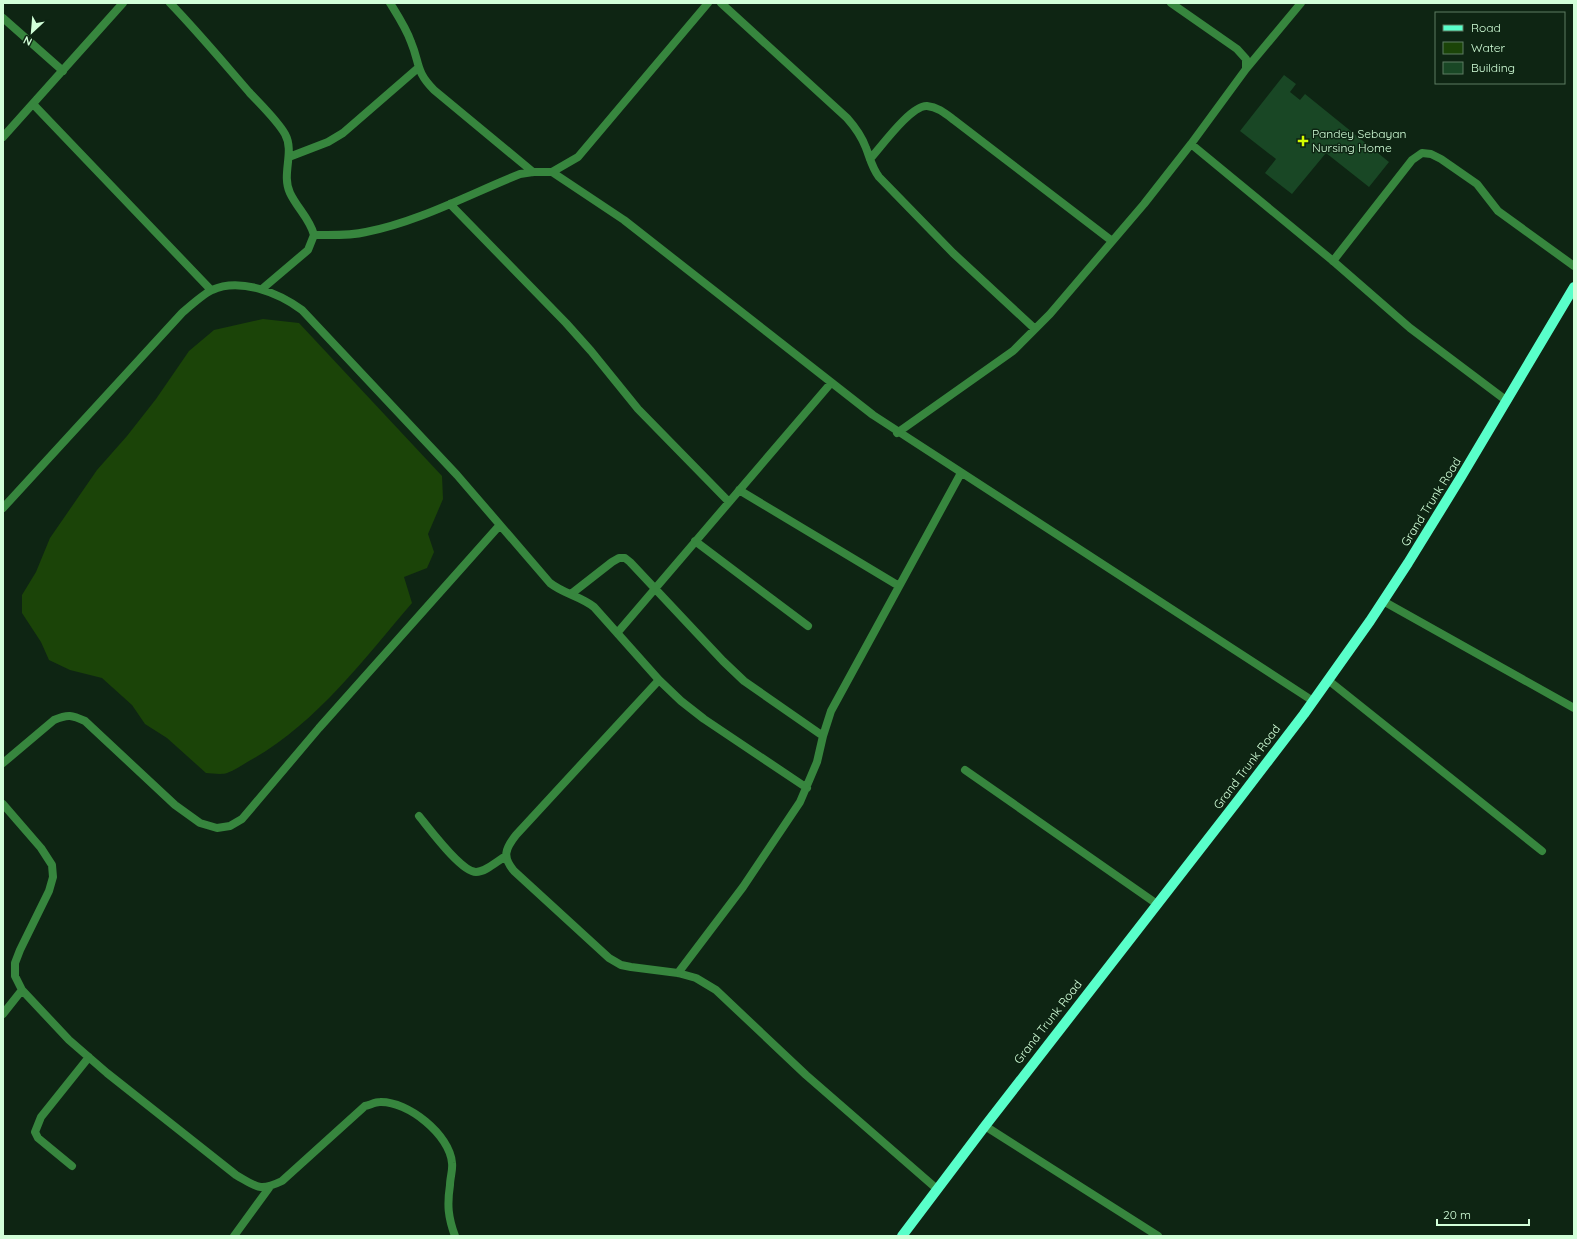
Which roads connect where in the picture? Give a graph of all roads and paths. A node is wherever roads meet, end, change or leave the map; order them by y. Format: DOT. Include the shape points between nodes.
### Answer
graph roads {
  1 [pos="123,3"];
  2 [pos="170,3"];
  3 [pos="390,3"];
  4 [pos="708,3"];
  5 [pos="721,3"];
  6 [pos="1171,3"];
  7 [pos="1301,3"];
  8 [pos="3,18"];
  9 [pos="418,68"];
  10 [pos="1246,69"];
  11 [pos="62,71"];
  12 [pos="33,104"];
  13 [pos="3,137"];
  14 [pos="1191,144"];
  15 [pos="289,157"];
  16 [pos="870,160"];
  17 [pos="533,172"];
  18 [pos="552,172"];
  19 [pos="450,204"];
  20 [pos="314,235"];
  21 [pos="1112,241"];
  22 [pos="1333,261"];
  23 [pos="1574,266"];
  24 [pos="1574,287"];
  25 [pos="262,289"];
  26 [pos="211,290"];
  27 [pos="1035,329"];
  28 [pos="831,383"];
  29 [pos="1507,401"];
  30 [pos="897,432"];
  31 [pos="961,473"];
  32 [pos="739,490"];
  33 [pos="729,502"];
  34 [pos="3,508"];
  35 [pos="499,526"];
  36 [pos="695,541"];
  37 [pos="899,586"];
  38 [pos="655,588"];
  39 [pos="571,594"];
  40 [pos="1383,601"];
  41 [pos="808,626"];
  42 [pos="618,632"];
  43 [pos="659,680"];
  44 [pos="1328,680"];
  45 [pos="1313,701"];
  46 [pos="1574,708"];
  47 [pos="823,736"];
  48 [pos="3,762"];
  49 [pos="965,770"];
  50 [pos="807,788"];
  51 [pos="3,804"];
  52 [pos="419,816"];
  53 [pos="1542,851"];
  54 [pos="506,856"];
  55 [pos="1157,904"];
  56 [pos="678,973"];
  57 [pos="22,990"];
  58 [pos="3,1014"];
  59 [pos="89,1057"];
  60 [pos="985,1126"];
  61 [pos="72,1166"];
  62 [pos="269,1188"];
  63 [pos="937,1189"];
  64 [pos="234,1236"];
  65 [pos="455,1236"];
  66 [pos="902,1236"];
  67 [pos="1158,1236"];
  1 -- 11 [label="street"];
  2 -- 15 [label="street" via="285,134"];
  3 -- 9 [label="street" via="412,43"];
  4 -- 18 [label="street" via="578,157"];
  5 -- 16 [label="street" via="847,118 863,141"];
  6 -- 10 [label="street" via="1236,49 1246,59"];
  7 -- 10 [label="street"];
  8 -- 11 [label="street"];
  9 -- 15 [label="street" via="343,133 328,142"];
  9 -- 17 [label="street" via="424,80 434,90"];
  10 -- 14 [label="street"];
  11 -- 12 [label="street"];
  12 -- 13 [label="street"];
  12 -- 26 [label="street"];
  14 -- 21 [label="street"];
  14 -- 22 [label="street"];
  15 -- 20 [label="street" via="286,176 290,194 312,227"];
  16 -- 21 [label="street" via="916,108 926,106 939,109"];
  16 -- 27 [label="street" via="878,177 902,202"];
  17 -- 18 [label="street"];
  17 -- 19 [label="street" via="520,174"];
  18 -- 28 [label="street" via="624,220"];
  19 -- 20 [label="street" via="383,228 342,235"];
  19 -- 33 [label="street" via="566,323 638,409"];
  20 -- 25 [label="street" via="308,250"];
  21 -- 27 [label="street"];
  22 -- 23 [label="street" via="1412,160 1422,153 1441,158 1477,184 1498,211"];
  22 -- 29 [label="street" via="1410,328"];
  24 -- 29 [label="main road, Grand Trunk Road"];
  25 -- 26 [label="street" via="233,285"];
  25 -- 35 [label="street" via="288,300 302,310 457,475"];
  26 -- 34 [label="street" via="182,313"];
  27 -- 30 [label="street" via="1008,355"];
  28 -- 30 [label="street"];
  28 -- 32 [label="street"];
  29 -- 40 [label="main road, Grand Trunk Road"];
  30 -- 31 [label="street"];
  31 -- 37 [label="street"];
  31 -- 45 [label="street"];
  32 -- 33 [label="street"];
  32 -- 37 [label="street"];
  33 -- 36 [label="street"];
  35 -- 39 [label="street" via="550,583 559,590"];
  35 -- 48 [label="street" via="319,728 242,819 230,826 217,828 200,823 175,804 85,721 74,716 64,715 54,720"];
  36 -- 38 [label="street"];
  36 -- 41 [label="street"];
  37 -- 47 [label="street" via="831,711"];
  38 -- 39 [label="street" via="630,562 625,558 619,558"];
  38 -- 42 [label="street"];
  38 -- 47 [label="street" via="744,681"];
  39 -- 42 [label="street" via="594,606"];
  40 -- 44 [label="main road, Grand Trunk Road"];
  40 -- 46 [label="street"];
  42 -- 43 [label="street"];
  43 -- 50 [label="street" via="704,719"];
  43 -- 54 [label="street" via="516,836 509,845"];
  44 -- 45 [label="main road, Grand Trunk Road"];
  44 -- 53 [label="street"];
  45 -- 55 [label="main road, Grand Trunk Road"];
  47 -- 50 [label="street"];
  49 -- 55 [label="street"];
  50 -- 56 [label="street" via="743,887"];
  51 -- 57 [label="street" via="41,848 52,865 53,877 49,891 15,963 15,976"];
  52 -- 54 [label="street" via="458,862 469,870 483,870"];
  54 -- 56 [label="street" via="514,871 609,958 621,965"];
  55 -- 60 [label="main road, Grand Trunk Road"];
  56 -- 63 [label="street" via="696,978 716,990 806,1075"];
  57 -- 58 [label="street"];
  57 -- 59 [label="street"];
  59 -- 61 [label="street" via="41,1117 35,1132 38,1138"];
  59 -- 62 [label="street" via="236,1174 256,1186"];
  60 -- 63 [label="main road, Grand Trunk Road"];
  60 -- 67 [label="street"];
  62 -- 64 [label="street"];
  62 -- 65 [label="street" via="282,1181 365,1106 379,1102 396,1104 414,1113 440,1134 449,1147 452,1164 447,1203"];
  63 -- 66 [label="main road, Grand Trunk Road"];
}
